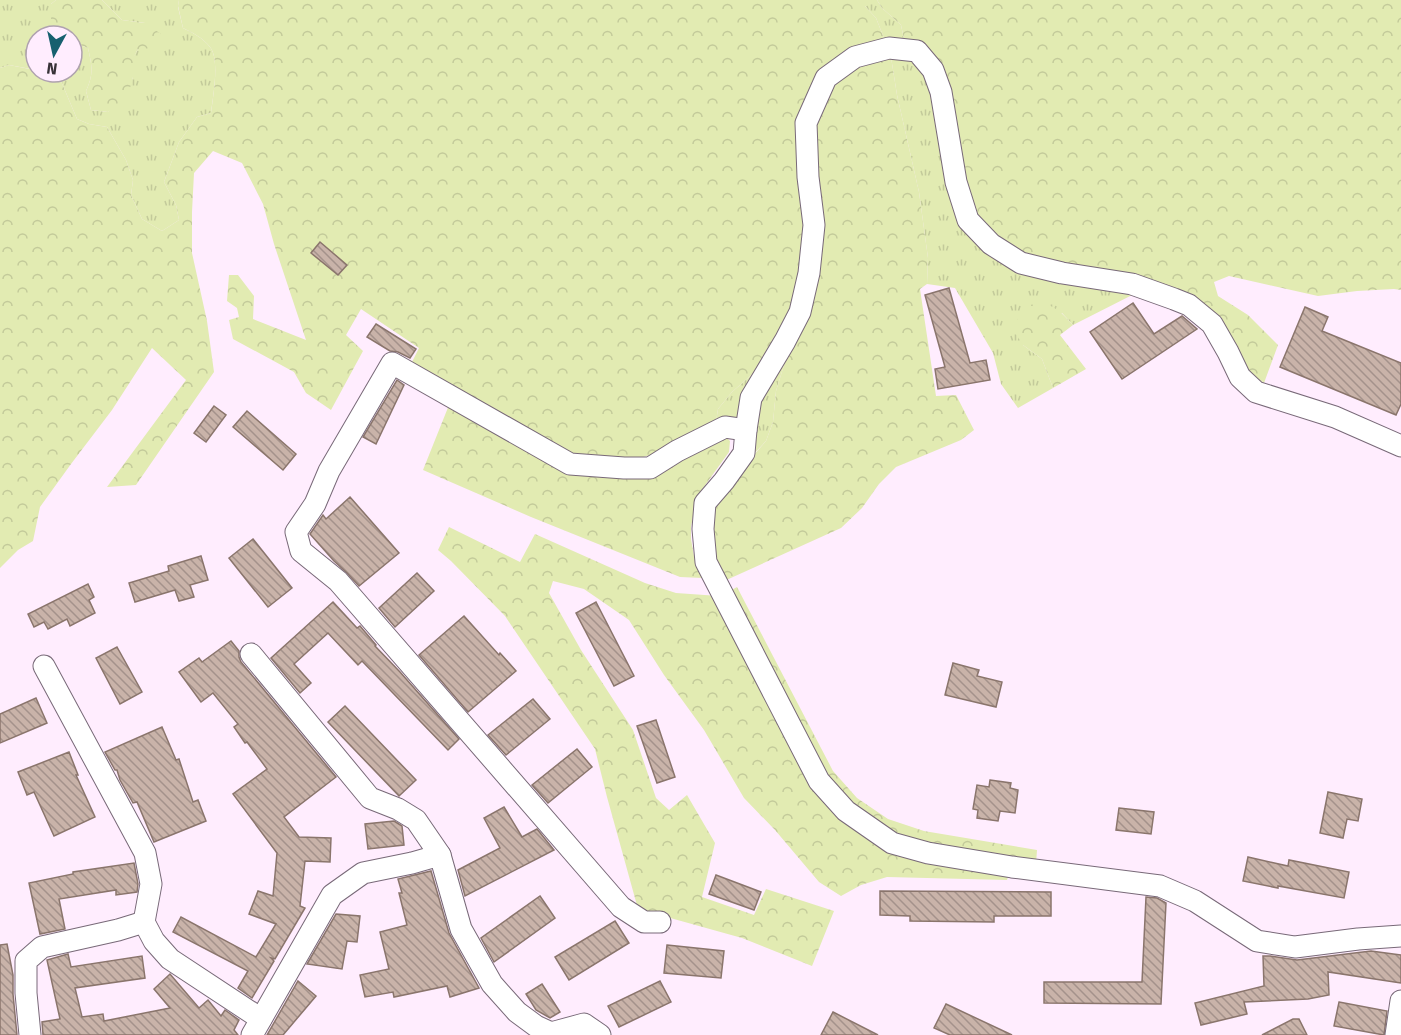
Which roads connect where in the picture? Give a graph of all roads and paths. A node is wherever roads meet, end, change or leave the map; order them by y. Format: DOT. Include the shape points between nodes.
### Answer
graph roads {
  1 [pos="746,430"];
  2 [pos="1401,446"];
  3 [pos="251,654"];
  4 [pos="44,666"];
  5 [pos="440,855"];
  6 [pos="144,922"];
  7 [pos="660,922"];
  8 [pos="1401,936"];
  9 [pos="1401,1002"];
  10 [pos="256,1027"];
  11 [pos="30,1035"];
  12 [pos="600,1035"];
  13 [pos="1396,1035"];
  1 -- 2 [label="street" via="751,398 800,312 809,273 814,225 806,123 826,78 855,57 889,48 917,51 933,70 941,92 956,182 968,220 991,244 1021,263 1132,284 1189,305 1212,324 1240,377 1256,392 1335,417"];
  1 -- 7 [label="street" via="725,427 650,468 570,464 392,363 296,532 301,551 338,580 621,907 644,922"];
  1 -- 8 [label="street" via="744,453 705,503 706,562 819,781 846,811 892,843 928,853 1160,886 1195,901 1257,941 1294,947"];
  3 -- 5 [label="street" via="370,798 416,820"];
  4 -- 6 [label="street" via="145,853 152,884"];
  5 -- 10 [label="street" via="363,873 332,895"];
  5 -- 12 [label="street" via="461,929 492,984 536,1026 551,1033 584,1023"];
  6 -- 10 [label="street" via="170,959"];
  6 -- 11 [label="street" via="42,947 26,961"];
  9 -- 13 [label="street"];
}
